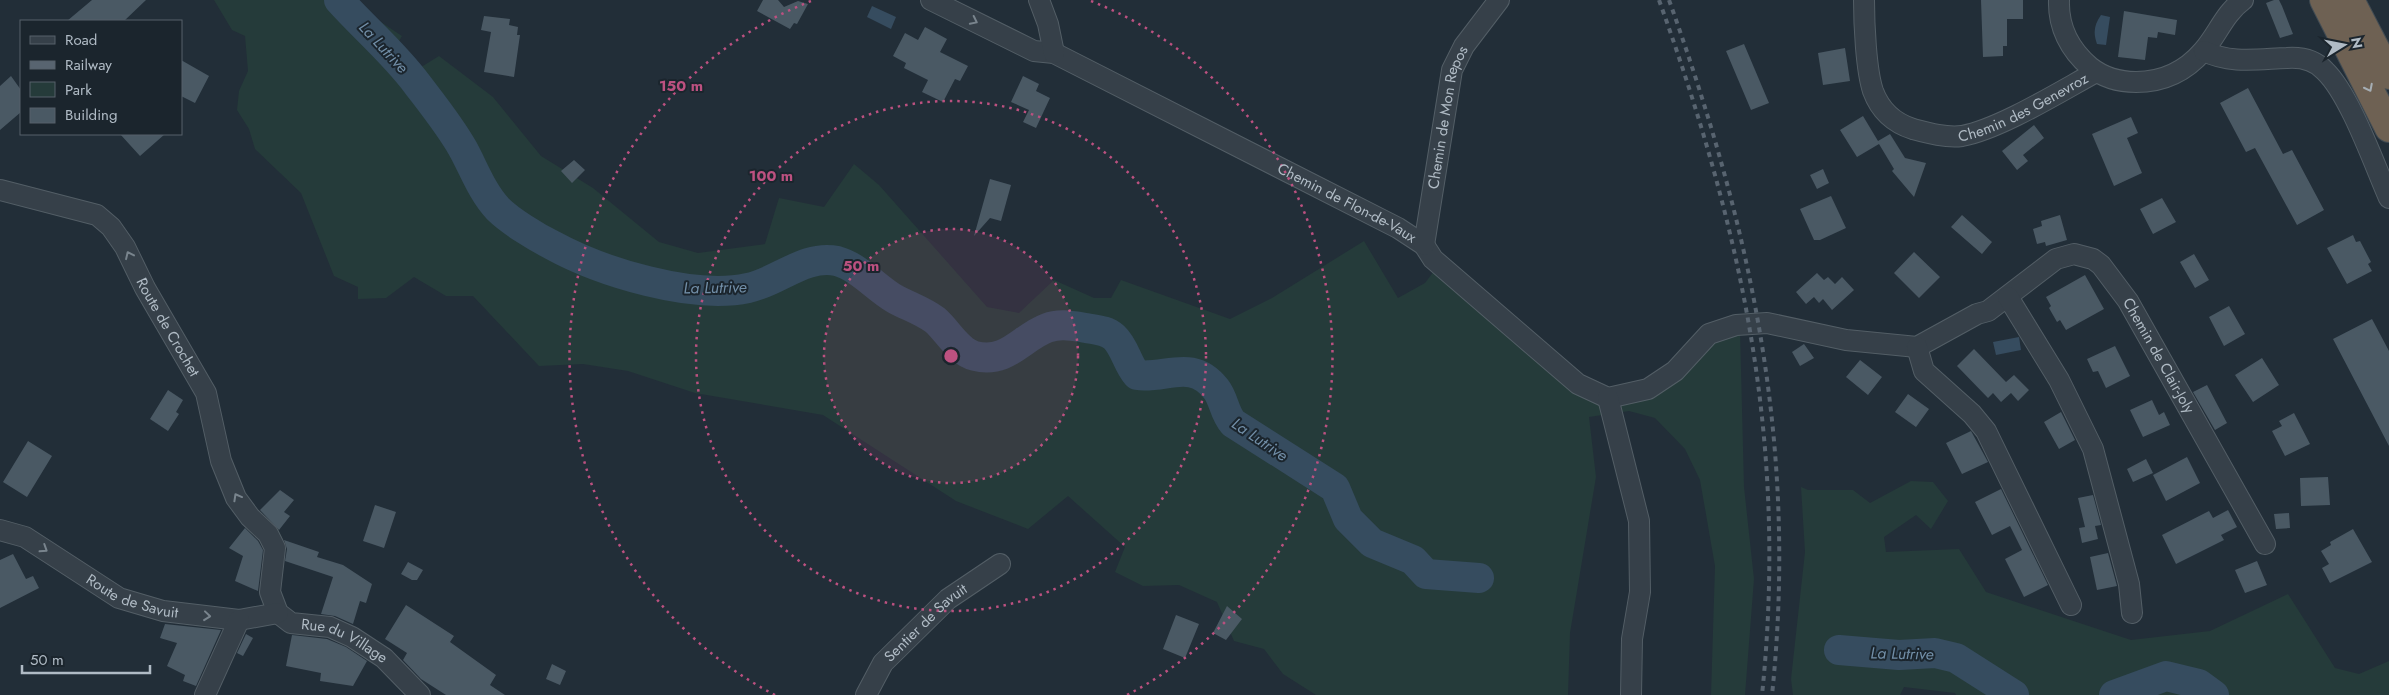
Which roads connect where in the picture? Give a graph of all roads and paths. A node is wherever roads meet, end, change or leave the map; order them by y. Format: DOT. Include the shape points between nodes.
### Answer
graph roads {
  1 [pos="931,0"];
  2 [pos="1039,0"];
  3 [pos="1499,0"];
  4 [pos="1864,0"];
  5 [pos="2059,0"];
  6 [pos="2243,0"];
  7 [pos="2324,0"];
  8 [pos="2350,0"];
  9 [pos="2360,43"];
  10 [pos="2204,51"];
  11 [pos="1054,53"];
  12 [pos="2096,72"];
  13 [pos="2389,75"];
  14 [pos="2389,128"];
  15 [pos="0,190"];
  16 [pos="2389,198"];
  17 [pos="1424,245"];
  18 [pos="2008,297"];
  19 [pos="1917,347"];
  20 [pos="1608,398"];
  21 [pos="0,530"];
  22 [pos="2265,544"];
  23 [pos="1000,564"];
  24 [pos="2071,605"];
  25 [pos="278,613"];
  26 [pos="2132,613"];
  27 [pos="238,620"];
  28 [pos="205,695"];
  29 [pos="420,695"];
  30 [pos="866,695"];
  31 [pos="1631,695"];
  1 -- 11 [label="street, Chemin de Flon-de-Vaux, one-way" via="1034,51"];
  2 -- 11 [label="street"];
  3 -- 17 [label="street, Chemin de Mon Repos" via="1464,46 1452,70"];
  4 -- 12 [label="street, Chemin des Genevroz" via="1873,90 1889,117 1925,133 1962,136"];
  5 -- 12 [label="street" via="2062,28 2068,43"];
  6 -- 10 [label="street, Chemin des Genevroz" via="2226,14"];
  7 -- 9 [label="highway"];
  8 -- 9 [label="highway"];
  9 -- 13 [label="highway"];
  9 -- 14 [label="highway, one-way"];
  10 -- 12 [label="street, Chemin des Genevroz" via="2185,68 2153,82 2124,82"];
  10 -- 16 [label="street" via="2230,60 2293,57 2305,59 2325,70 2343,94"];
  11 -- 17 [label="street, Chemin de Flon-de-Vaux" via="1398,228"];
  25 -- 15 [label="street, Route de Crochet, one-way" via="270,592 275,548 268,534 236,498 221,461 206,393 125,247 97,215"];
  17 -- 20 [label="street, Chemin de Flon-de-Vaux" via="1433,259 1578,384"];
  18 -- 19 [label="street, Chemin de Clair-Joly" via="1988,311"];
  18 -- 22 [label="street, Chemin de Clair-Joly" via="2056,258 2074,254 2101,265 2128,301"];
  18 -- 26 [label="street" via="2059,380 2094,449 2129,584"];
  19 -- 20 [label="street" via="1846,340 1767,323 1736,326 1709,334 1675,371 1648,389"];
  19 -- 24 [label="street" via="1924,371 1986,431"];
  20 -- 31 [label="street" via="1639,521 1640,592 1632,639"];
  21 -- 27 [label="street, Route de Savuit, one-way" via="25,537 120,598 163,611"];
  23 -- 30 [label="street, Sentier de Savuit" via="948,599 883,663"];
  25 -- 27 [label="street, Route de Savuit"];
  25 -- 29 [label="street, Rue du Village" via="291,622 330,627 352,637 384,658"];
  27 -- 28 [label="street"];
}
